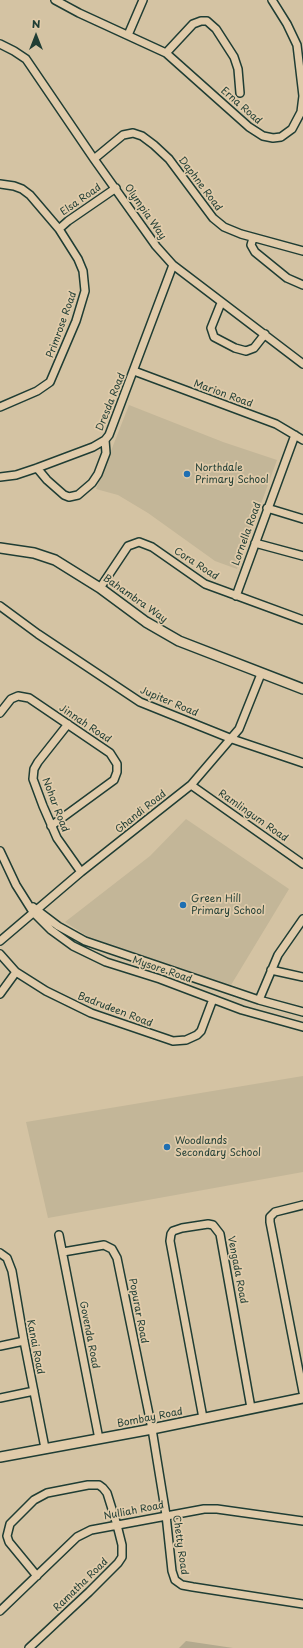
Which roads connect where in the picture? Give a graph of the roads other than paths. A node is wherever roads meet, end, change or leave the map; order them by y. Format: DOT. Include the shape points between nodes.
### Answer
graph roads {
  1 [pos="55,0"];
  2 [pos="143,0"];
  3 [pos="272,0"];
  4 [pos="128,35"];
  5 [pos="0,44"];
  6 [pos="166,53"];
  7 [pos="240,93"];
  8 [pos="94,160"];
  9 [pos="0,184"];
  10 [pos="116,188"];
  11 [pos="59,229"];
  12 [pos="253,238"];
  13 [pos="303,251"];
  14 [pos="173,265"];
  15 [pos="303,285"];
  16 [pos="221,303"];
  17 [pos="265,334"];
  18 [pos="303,364"];
  19 [pos="134,372"];
  20 [pos="0,407"];
  21 [pos="295,435"];
  22 [pos="105,440"];
  23 [pos="303,440"];
  24 [pos="37,468"];
  25 [pos="0,477"];
  26 [pos="267,508"];
  27 [pos="303,519"];
  28 [pos="254,543"];
  29 [pos="0,548"];
  30 [pos="303,556"];
  31 [pos="100,588"];
  32 [pos="236,596"];
  33 [pos="0,606"];
  34 [pos="303,620"];
  35 [pos="261,674"];
  36 [pos="303,689"];
  37 [pos="0,713"];
  38 [pos="68,724"];
  39 [pos="232,739"];
  40 [pos="303,763"];
  41 [pos="191,785"];
  42 [pos="51,826"];
  43 [pos="0,851"];
  44 [pos="303,864"];
  45 [pos="82,872"];
  46 [pos="35,911"];
  47 [pos="303,919"];
  48 [pos="0,941"];
  49 [pos="0,954"];
  50 [pos="271,970"];
  51 [pos="16,972"];
  52 [pos="303,977"];
  53 [pos="0,994"];
  54 [pos="213,999"];
  55 [pos="259,1000"];
  56 [pos="303,1012"];
  57 [pos="303,1027"];
  58 [pos="303,1205"];
  59 [pos="59,1235"];
  60 [pos="63,1252"];
  61 [pos="0,1253"];
  62 [pos="24,1341"];
  63 [pos="0,1346"];
  64 [pos="34,1391"];
  65 [pos="303,1392"];
  66 [pos="0,1398"];
  67 [pos="303,1398"];
  68 [pos="251,1408"];
  69 [pos="203,1418"];
  70 [pos="152,1429"];
  71 [pos="99,1439"];
  72 [pos="45,1448"];
  73 [pos="0,1457"];
  74 [pos="166,1515"];
  75 [pos="303,1521"];
  76 [pos="117,1525"];
  77 [pos="37,1576"];
  78 [pos="303,1604"];
  79 [pos="0,1611"];
  80 [pos="29,1648"];
  1 -- 4 [label="street, Erna Road"];
  2 -- 4 [label="street"];
  3 -- 6 [label="street, Erna Road" via="297,45 303,96 298,120 292,129 281,137 268,138 258,134"];
  4 -- 6 [label="street, Erna Road"];
  5 -- 8 [label="street, Olympia Way" via="26,59"];
  6 -- 7 [label="street" via="193,24 207,21 216,29 234,57"];
  8 -- 10 [label="street, Olympia Way"];
  8 -- 12 [label="street, Daphne Road" via="123,135 142,136 179,171 216,222 230,231"];
  9 -- 11 [label="street, Primrose Road" via="14,186 30,195"];
  10 -- 11 [label="street, Elsa Road"];
  10 -- 14 [label="street, Olympia Way" via="156,246"];
  11 -- 20 [label="street, Primrose Road" via="83,271 83,300 50,382 37,391"];
  12 -- 13 [label="street, Daphne Road"];
  12 -- 15 [label="street" via="251,245 254,252 287,278"];
  14 -- 16 [label="street, Olympia Way"];
  14 -- 19 [label="street, Dresda Road"];
  16 -- 17 [label="street, Olympia Way"];
  16 -- 17 [label="street" via="211,328 214,338 246,351 254,348"];
  17 -- 18 [label="street, Olympia Way"];
  19 -- 21 [label="street, Marion Road" via="276,424"];
  19 -- 22 [label="street, Dresda Road" via="111,432"];
  21 -- 23 [label="street, Marion Road"];
  21 -- 26 [label="street, Lornella Road"];
  22 -- 24 [label="street, Dresda Road"];
  22 -- 24 [label="street" via="106,453 98,474 78,495 64,495"];
  24 -- 25 [label="street, Dresda Road"];
  26 -- 27 [label="street"];
  26 -- 28 [label="street, Lornella Road"];
  28 -- 30 [label="street"];
  28 -- 32 [label="street, Lornella Road"];
  29 -- 31 [label="street, Bahambra Way" via="45,556"];
  31 -- 32 [label="street, Cora Road" via="128,546 139,542 152,547 205,584"];
  31 -- 35 [label="street, Bahambra Way" via="163,633"];
  32 -- 34 [label="street, Cora Road"];
  33 -- 39 [label="street, Jupiter Road" via="140,702"];
  35 -- 36 [label="street, Bahambra Way"];
  35 -- 39 [label="street, Ghandi Road" via="239,730"];
  37 -- 38 [label="street, Jinnah Road" via="11,699 23,696"];
  38 -- 42 [label="street, Nohar Road" via="38,762 33,773 35,786"];
  38 -- 42 [label="street, Jinnah Road" via="110,753 117,764 117,772 114,780"];
  39 -- 40 [label="street, Jupiter Road"];
  39 -- 41 [label="street, Ghandi Road"];
  41 -- 44 [label="street, Ramlingum Road"];
  41 -- 45 [label="street, Ghandi Road"];
  42 -- 45 [label="street, Nohar Road" via="64,849"];
  43 -- 46 [label="street, Mysore Road" via="16,885"];
  45 -- 46 [label="street, Ghandi Road"];
  46 -- 48 [label="street, Ghandi Road"];
  46 -- 54 [label="street, Mysore Road" via="51,930 86,953"];
  46 -- 55 [label="street, Mysore Road" via="85,941"];
  47 -- 50 [label="street" via="278,955"];
  49 -- 51 [label="street, Badrudeen Road"];
  50 -- 52 [label="street"];
  50 -- 55 [label="street"];
  51 -- 53 [label="street"];
  51 -- 54 [label="street, Badrudeen Road" via="46,991 91,1013 173,1041 194,1038 197,1035"];
  54 -- 57 [label="street, Mysore Road"];
  55 -- 56 [label="street, Mysore Road"];
  58 -- 65 [label="street" via="275,1212 270,1217 270,1222"];
  59 -- 60 [label="street, Govenda Road"];
  60 -- 70 [label="street, Popurar Road" via="99,1245 108,1246 114,1251"];
  60 -- 71 [label="street, Govenda Road"];
  61 -- 62 [label="street, Kanai Road" via="7,1258 12,1271"];
  62 -- 63 [label="street"];
  62 -- 64 [label="street, Kanai Road"];
  64 -- 66 [label="street"];
  64 -- 72 [label="street, Kanai Road"];
  67 -- 68 [label="street, Bombay Road"];
  68 -- 69 [label="street, Bombay Road"];
  68 -- 69 [label="street, Vengada Road" via="220,1234 213,1225 208,1224 182,1228 171,1234 170,1241"];
  69 -- 70 [label="street, Bombay Road"];
  70 -- 71 [label="street, Bombay Road"];
  70 -- 74 [label="street, Chetty Road"];
  71 -- 72 [label="street, Bombay Road"];
  72 -- 73 [label="street, Bombay Road"];
  74 -- 75 [label="street, Nulliah Road" via="217,1509"];
  74 -- 76 [label="street, Nulliah Road"];
  74 -- 78 [label="street, Chetty Road" via="172,1571 177,1583"];
  76 -- 77 [label="street, Nulliah Road" via="91,1530 77,1537"];
  76 -- 77 [label="street" via="107,1493 99,1485 62,1489 40,1496 10,1524 7,1536 12,1548"];
  76 -- 80 [label="street, Ramatha Road" via="123,1552 121,1560"];
  77 -- 79 [label="street, Nulliah Road"];
}
